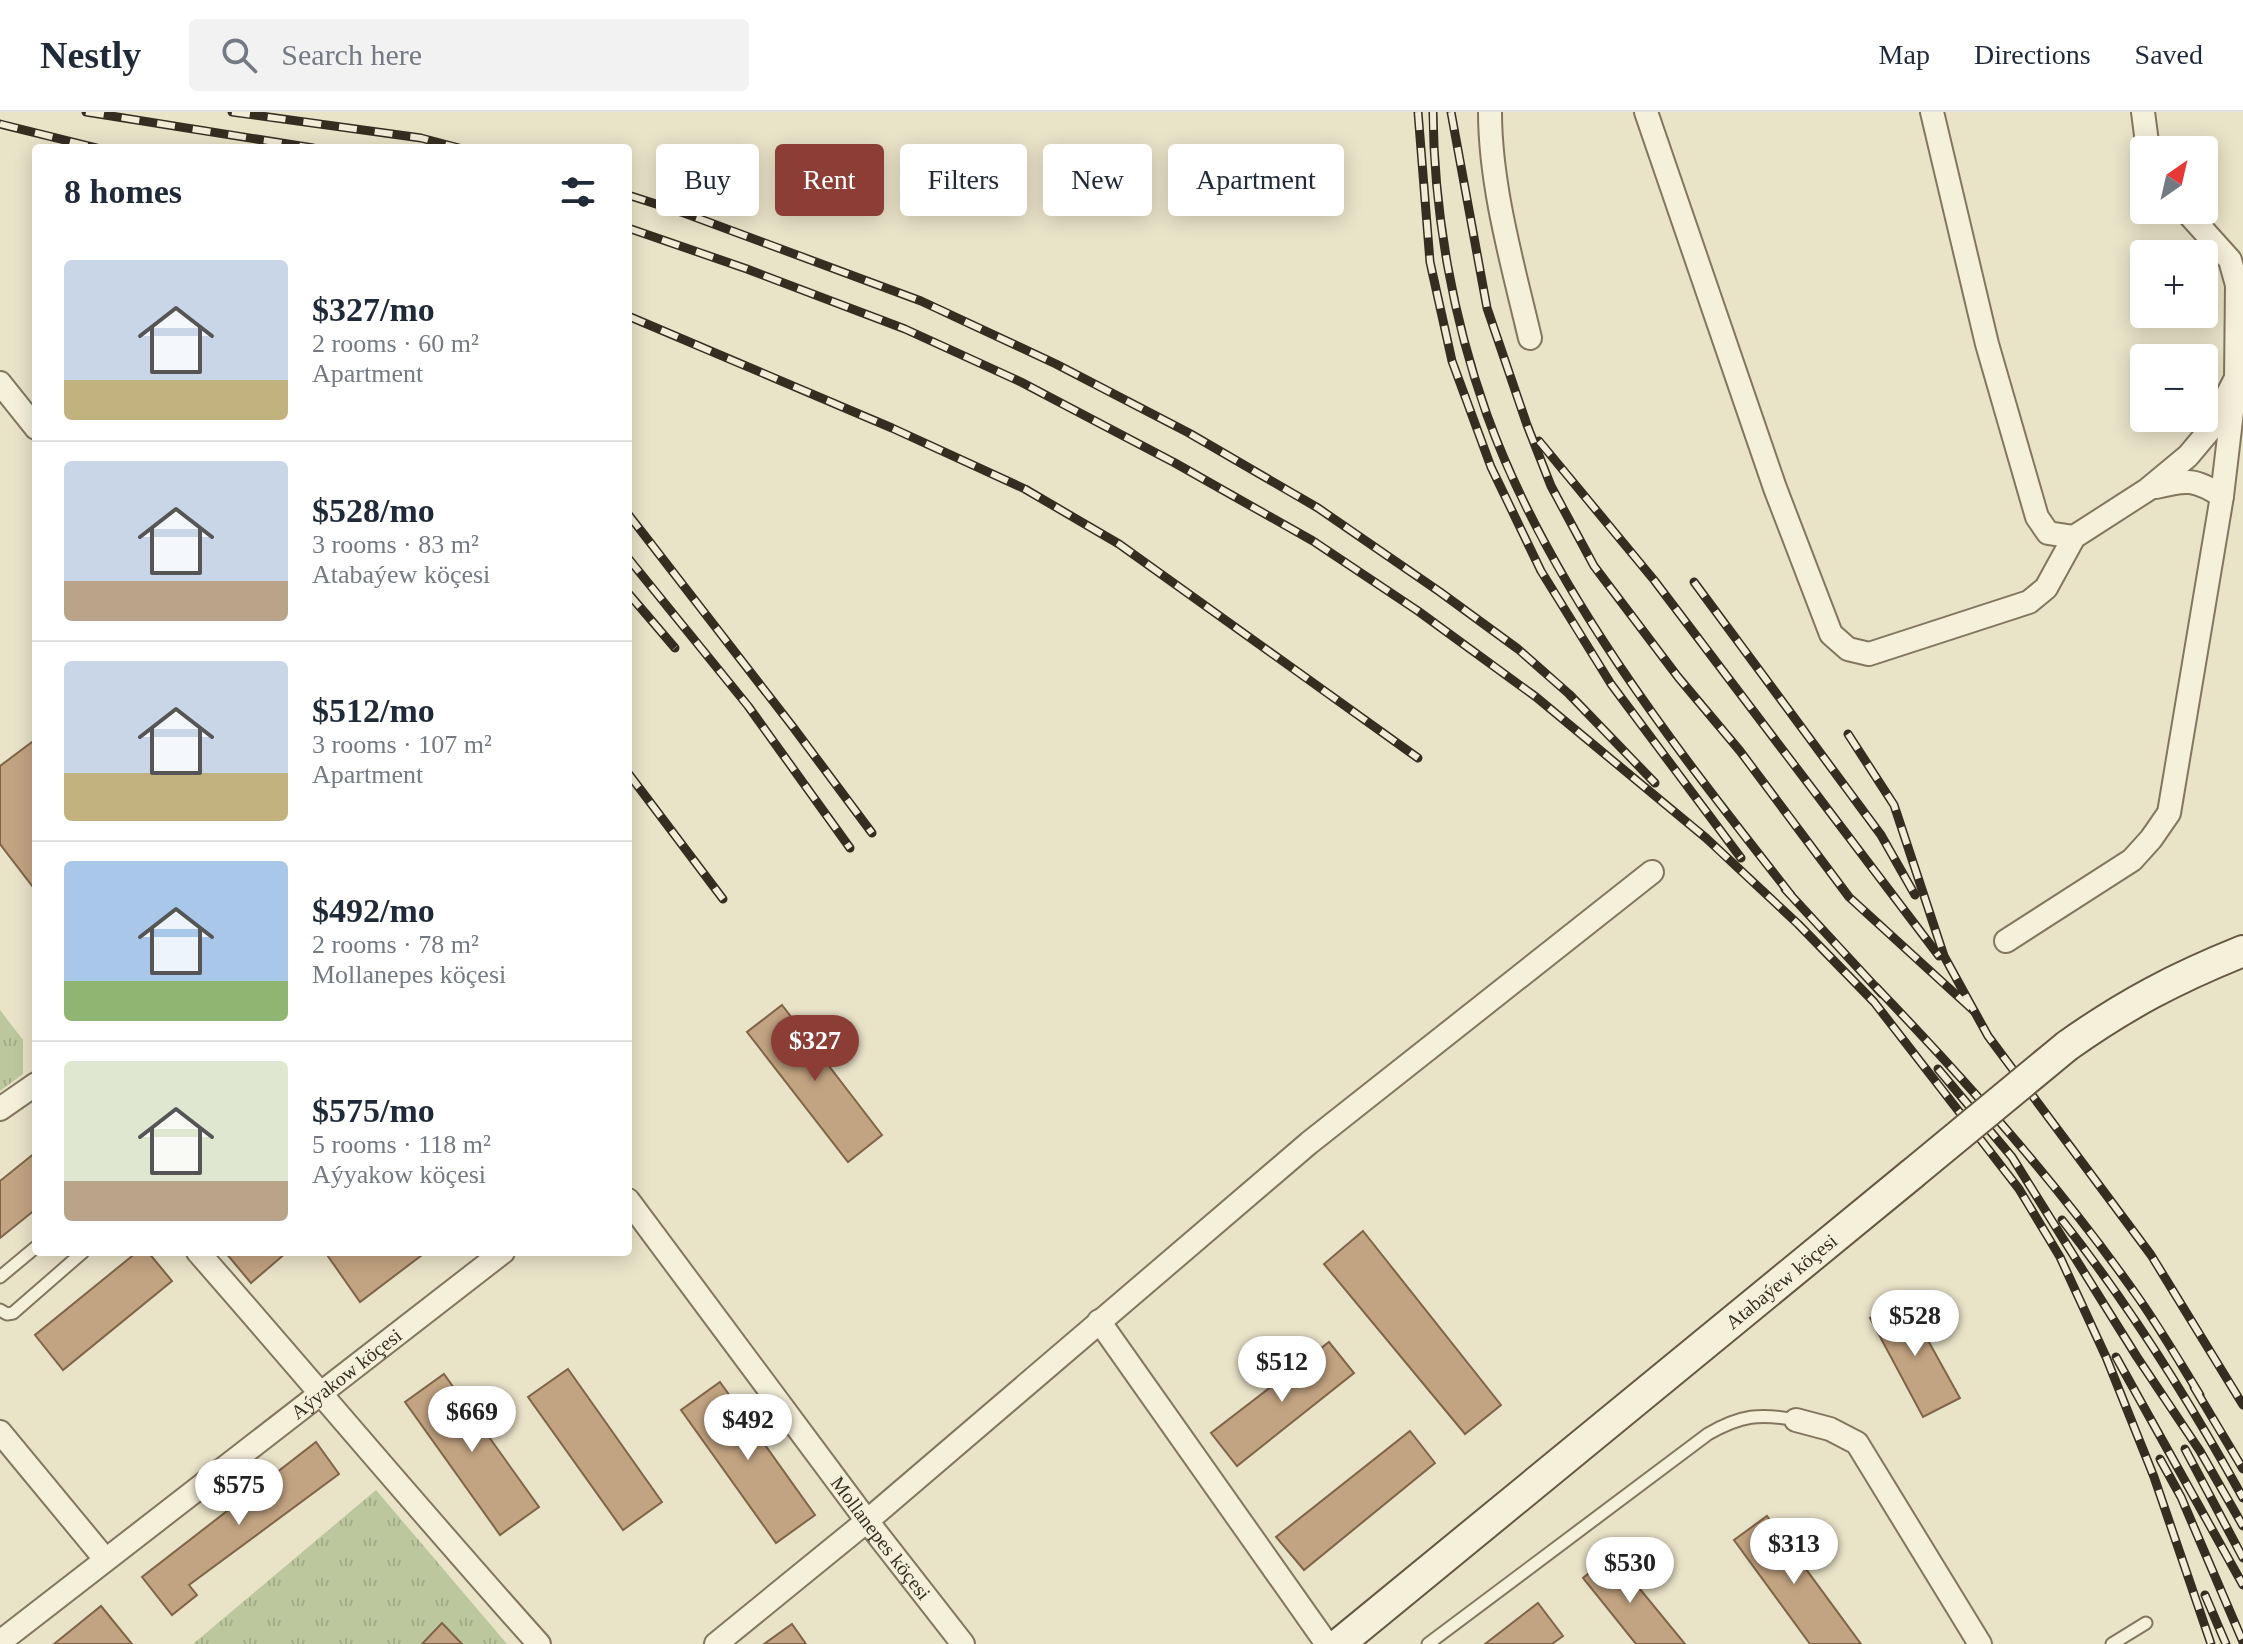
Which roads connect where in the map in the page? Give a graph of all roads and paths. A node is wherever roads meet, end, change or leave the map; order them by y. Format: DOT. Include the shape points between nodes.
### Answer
graph roads {
  1 [pos="1490,112"];
  2 [pos="1646,112"];
  3 [pos="1932,112"];
  4 [pos="2143,112"];
  5 [pos="2146,136"];
  6 [pos="2198,224"];
  7 [pos="1530,338"];
  8 [pos="2239,376"];
  9 [pos="0,383"];
  10 [pos="32,423"];
  11 [pos="2147,490"];
  12 [pos="2222,496"];
  13 [pos="2074,537"];
  14 [pos="1652,872"];
  15 [pos="2006,941"];
  16 [pos="2243,951"];
  17 [pos="32,1087"];
  18 [pos="0,1109"];
  19 [pos="632,1205"];
  20 [pos="32,1250"];
  21 [pos="78,1256"];
  22 [pos="202,1256"];
  23 [pos="498,1256"];
  24 [pos="0,1277"];
  25 [pos="0,1310"];
  26 [pos="1099,1321"];
  27 [pos="322,1393"];
  28 [pos="1796,1420"];
  29 [pos="0,1432"];
  30 [pos="867,1521"];
  31 [pos="105,1559"];
  32 [pos="2146,1623"];
  33 [pos="0,1642"];
  34 [pos="539,1644"];
  35 [pos="716,1644"];
  36 [pos="963,1644"];
  37 [pos="1327,1644"];
  38 [pos="1339,1644"];
  39 [pos="1428,1644"];
  40 [pos="1980,1644"];
  41 [pos="2112,1644"];
  1 -- 7 [label="street" via="1490,144"];
  2 -- 13 [label="street" via="1775,488 1831,634 1848,649 1869,654 2029,602 2046,588"];
  3 -- 13 [label="street" via="1987,344 2037,517 2048,533"];
  4 -- 5 [label="street"];
  6 -- 8 [label="street" via="2230,260 2237,285"];
  8 -- 11 [label="street" via="2209,431"];
  8 -- 12 [label="street"];
  9 -- 10 [label="street"];
  11 -- 12 [label="street" via="2181,480 2200,482"];
  11 -- 13 [label="street"];
  12 -- 15 [label="street" via="2169,813 2132,860"];
  14 -- 26 [label="street" via="1309,1143"];
  16 -- 38 [label="main road, Atabaýew köçesi, bridge" via="2153,990 2067,1046"];
  17 -- 18 [label="street"];
  19 -- 30 [label="street, Mollanepes köçesi"];
  20 -- 24 [label="lane"];
  21 -- 25 [label="lane" via="13,1313"];
  22 -- 27 [label="street"];
  23 -- 27 [label="street, Aýyakow köçesi"];
  26 -- 30 [label="street"];
  26 -- 37 [label="street"];
  27 -- 31 [label="street, Aýyakow köçesi"];
  27 -- 34 [label="street"];
  28 -- 39 [label="lane" via="1768,1414 1734,1419 1708,1434"];
  28 -- 40 [label="street" via="1857,1443"];
  29 -- 31 [label="street"];
  30 -- 35 [label="street"];
  30 -- 36 [label="street, Mollanepes köçesi"];
  31 -- 33 [label="street, Aýyakow köçesi"];
  32 -- 41 [label="lane"];
}
